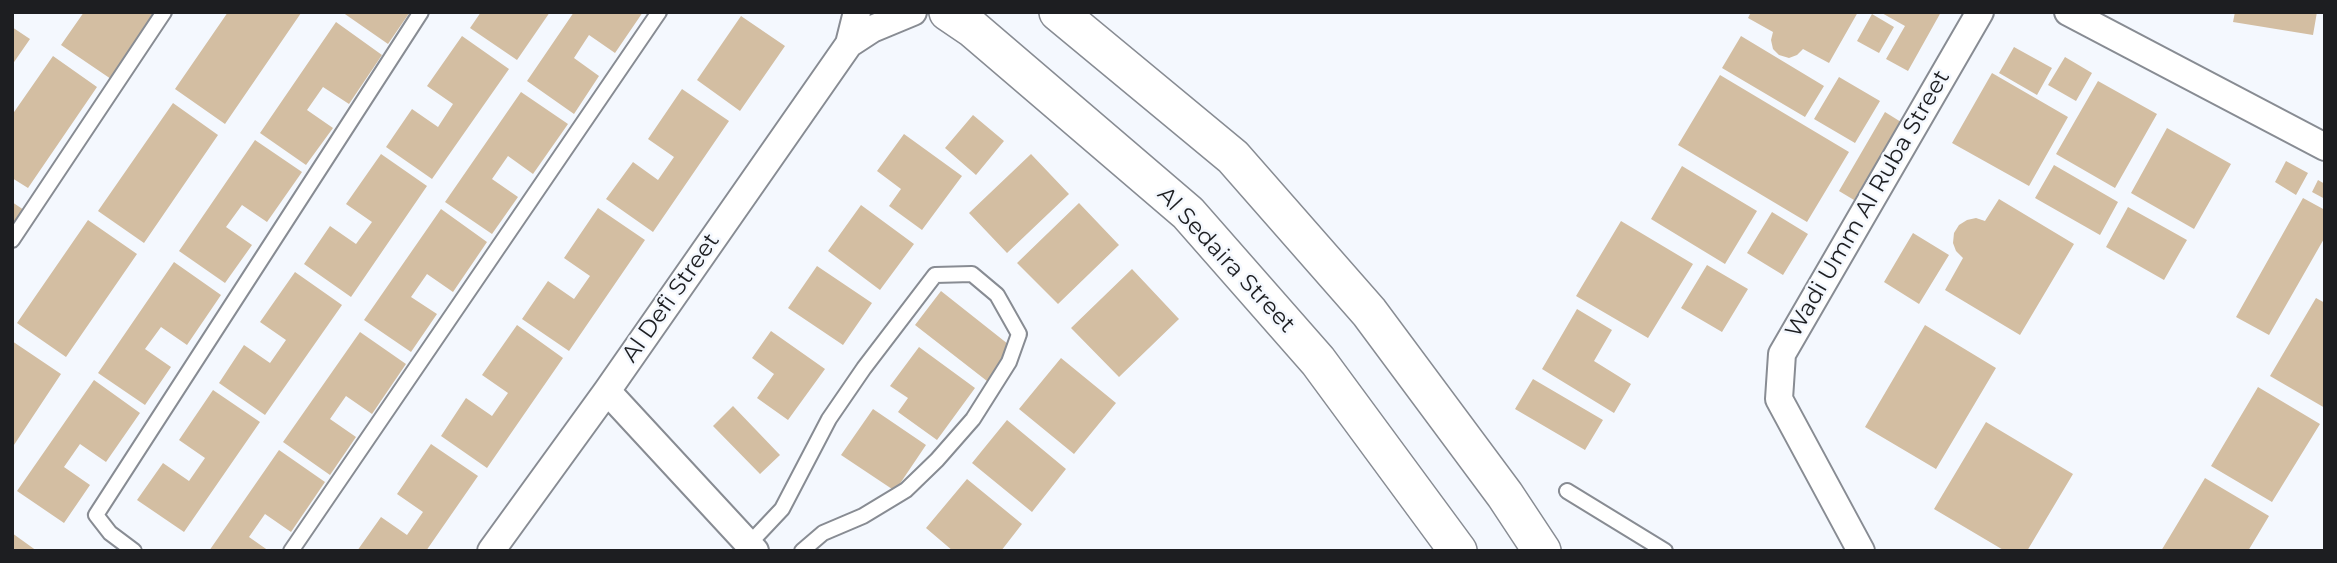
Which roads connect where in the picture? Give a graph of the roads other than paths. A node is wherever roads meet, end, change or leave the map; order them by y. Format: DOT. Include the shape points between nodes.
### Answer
graph roads {
  1 [pos="164,12"];
  2 [pos="421,12"];
  3 [pos="659,12"];
  4 [pos="858,12"];
  5 [pos="913,12"];
  6 [pos="948,12"];
  7 [pos="1058,12"];
  8 [pos="1980,12"];
  9 [pos="2068,12"];
  10 [pos="849,44"];
  11 [pos="2325,147"];
  12 [pos="12,240"];
  13 [pos="607,391"];
  14 [pos="1567,491"];
  15 [pos="752,547"];
  16 [pos="134,551"];
  17 [pos="291,551"];
  18 [pos="491,551"];
  19 [pos="802,551"];
  20 [pos="1458,551"];
  21 [pos="1542,551"];
  22 [pos="1665,551"];
  23 [pos="1861,551"];
  1 -- 12 [label="lane"];
  2 -- 16 [label="lane" via="96,515 110,534"];
  3 -- 17 [label="lane"];
  4 -- 10 [label="street, Al Defi Street"];
  5 -- 10 [label="street, Al Defi Street"];
  6 -- 20 [label="main road, Al Sedaira Street" via="1188,213 1318,361"];
  7 -- 21 [label="main road" via="1233,157 1369,312"];
  8 -- 23 [label="street, Wadi Umm Al Ruba Street" via="1782,354 1779,398"];
  9 -- 11 [label="street"];
  10 -- 13 [label="street, Al Defi Street"];
  13 -- 15 [label="street"];
  13 -- 18 [label="street, Al Defi Street"];
  14 -- 22 [label="lane"];
  15 -- 19 [label="lane" via="782,509 829,419 936,275 972,274 998,296 1019,334 1009,362 972,419 906,490 823,533"];
}
